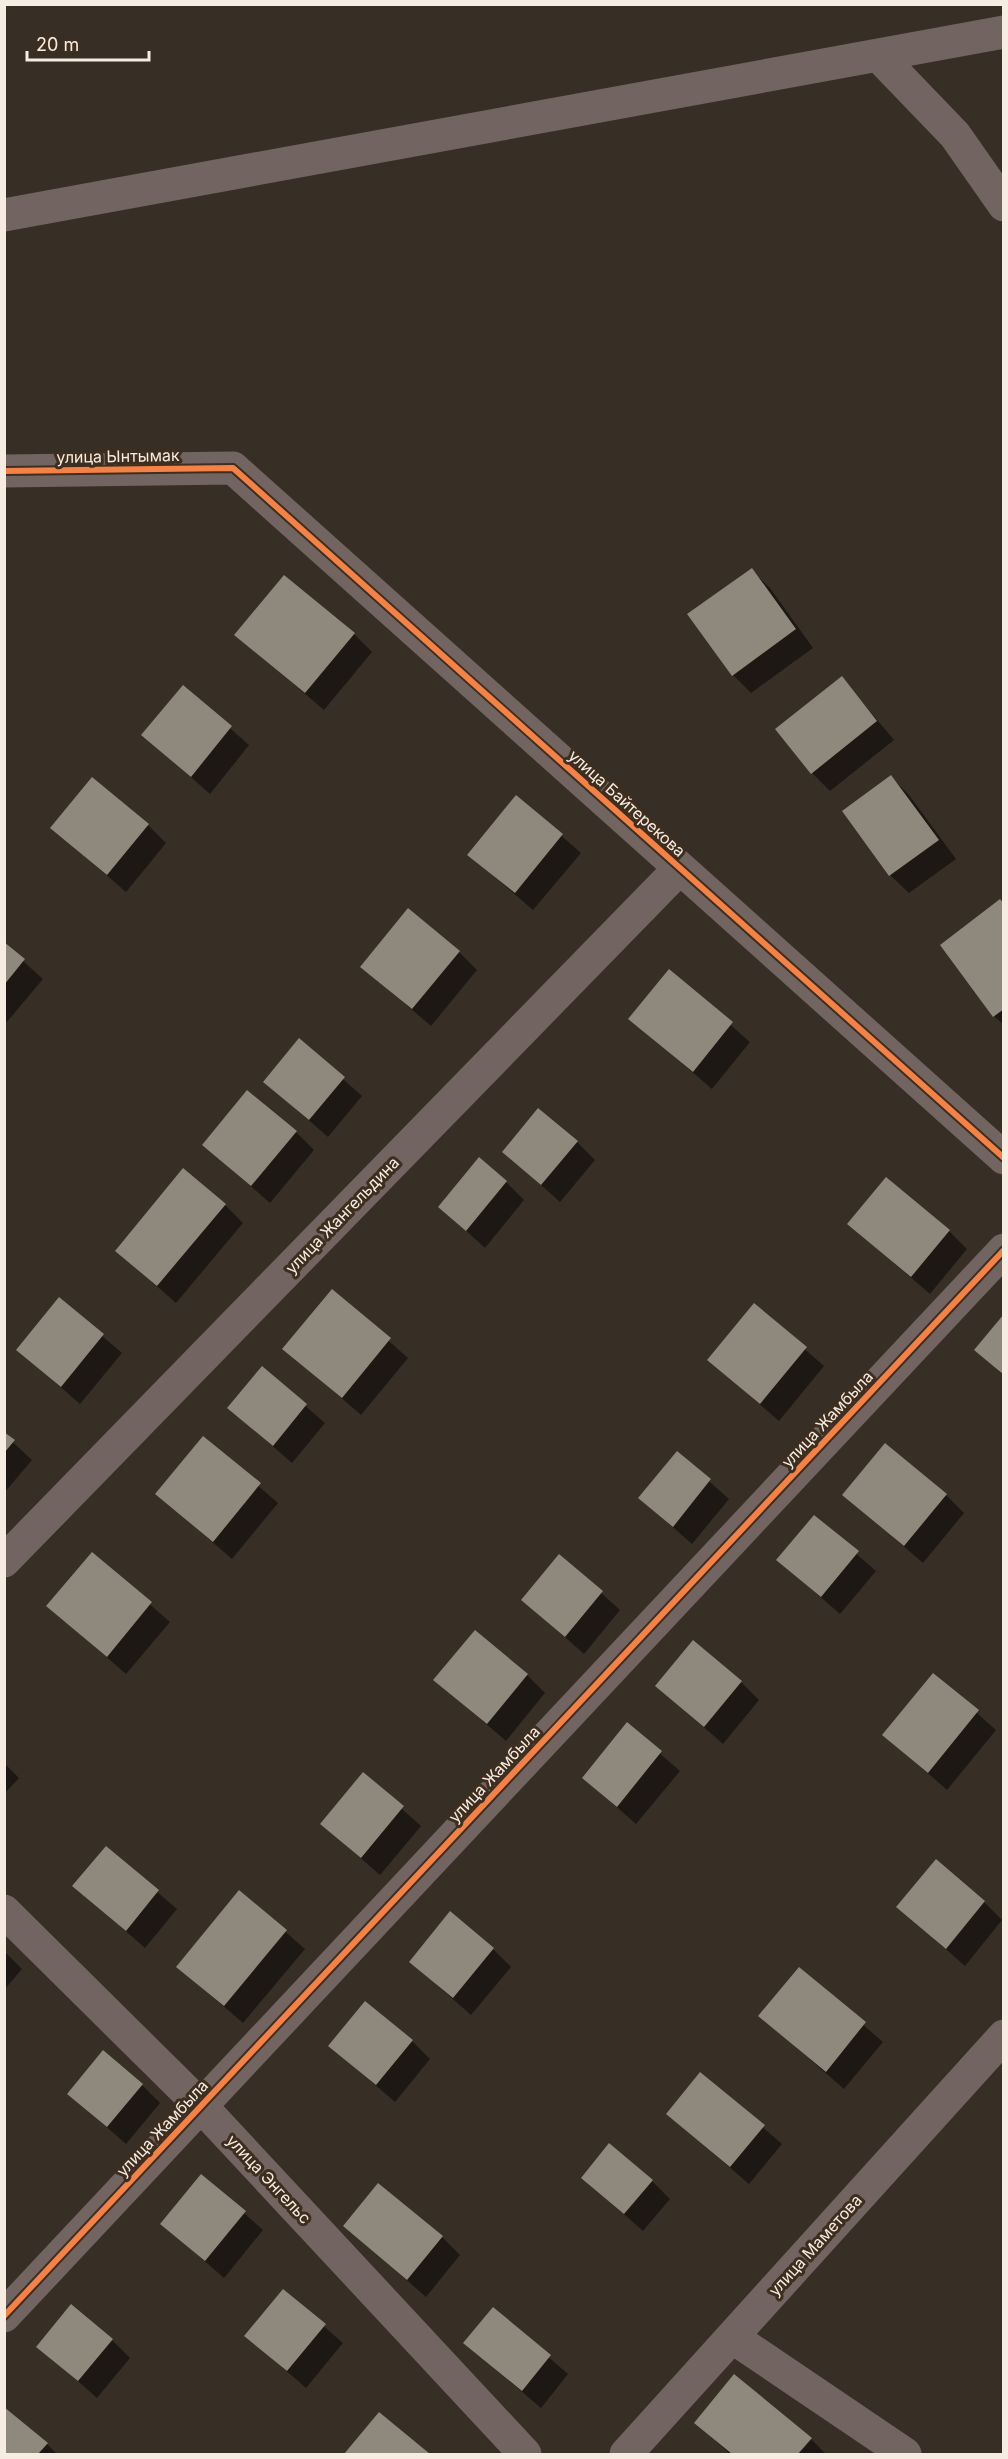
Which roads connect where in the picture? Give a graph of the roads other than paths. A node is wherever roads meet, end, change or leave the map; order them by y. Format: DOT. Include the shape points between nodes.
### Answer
graph roads {
  1 [pos="1004,32"];
  2 [pos="878,55"];
  3 [pos="1004,205"];
  4 [pos="4,215"];
  5 [pos="232,468"];
  6 [pos="4,471"];
  7 [pos="680,868"];
  8 [pos="1004,1158"];
  9 [pos="1004,1250"];
  10 [pos="4,1562"];
  11 [pos="4,1911"];
  12 [pos="1004,2036"];
  13 [pos="201,2106"];
  14 [pos="4,2316"];
  15 [pos="732,2337"];
  16 [pos="525,2454"];
  17 [pos="626,2454"];
  18 [pos="905,2454"];
  1 -- 2 [label="street"];
  2 -- 3 [label="street" via="955,135"];
  2 -- 4 [label="street"];
  5 -- 6 [label="street, улица Ынтымак"];
  5 -- 7 [label="street, улица Байтерекова"];
  7 -- 8 [label="street, улица Байтерекова"];
  7 -- 10 [label="street, улица Жангельдина"];
  9 -- 13 [label="street, улица Жамбыла"];
  11 -- 13 [label="street, улица Энгельс"];
  12 -- 15 [label="street, улица Маметова"];
  13 -- 14 [label="street, улица Жамбыла"];
  13 -- 16 [label="street, улица Энгельс"];
  15 -- 17 [label="street, улица Маметова"];
  15 -- 18 [label="street"];
}
